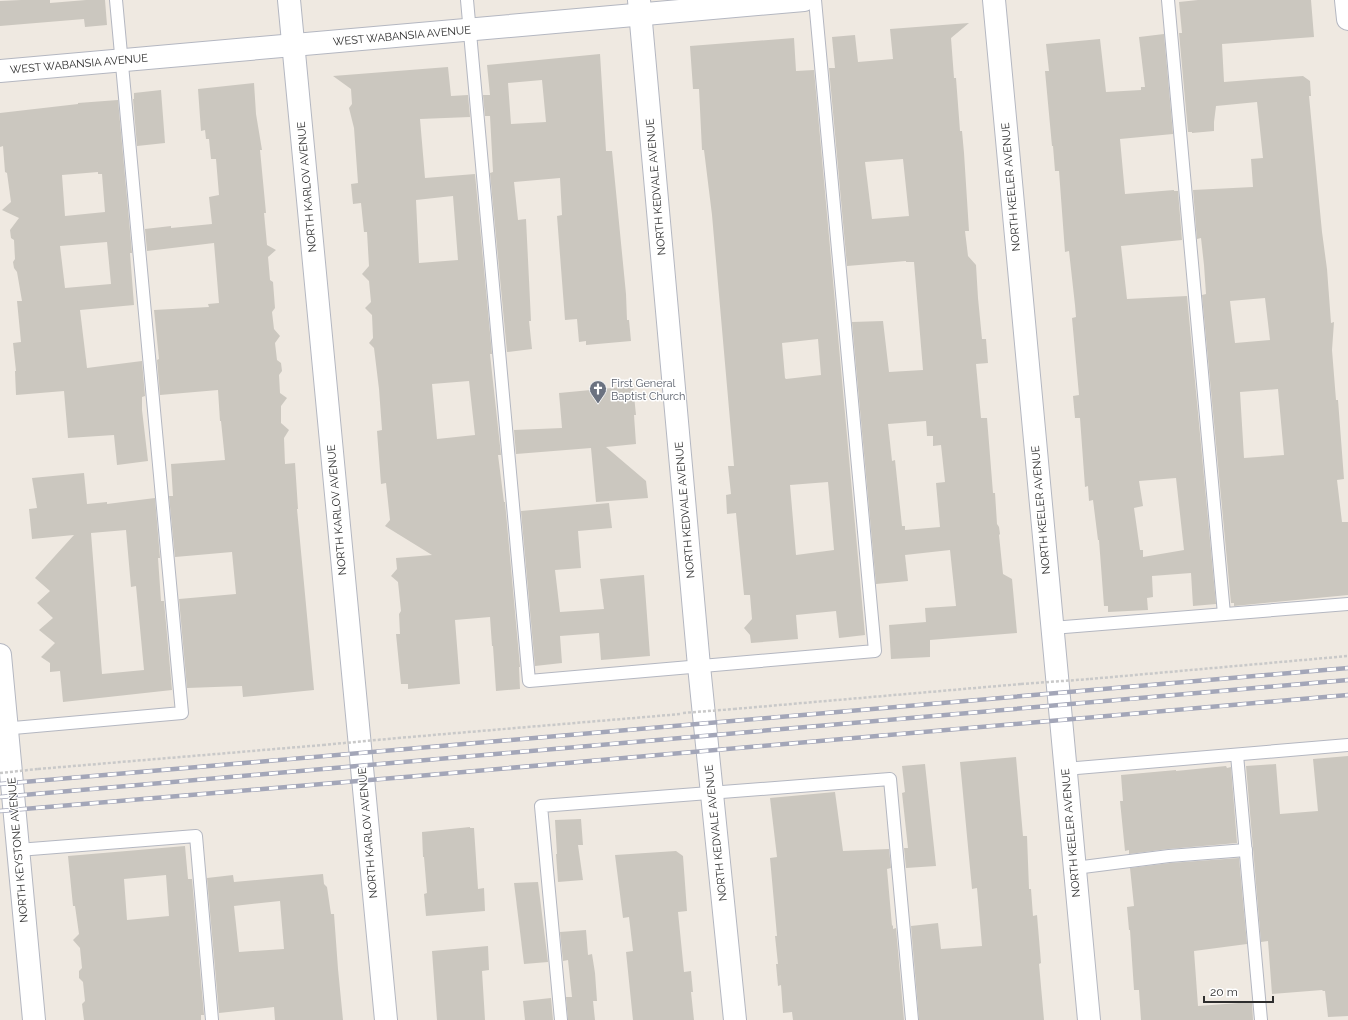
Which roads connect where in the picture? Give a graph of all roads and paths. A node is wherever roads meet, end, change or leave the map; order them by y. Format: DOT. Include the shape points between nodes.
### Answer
graph roads {
  1 [pos="116,0"];
  2 [pos="290,0"];
  3 [pos="467,0"];
  4 [pos="804,0"];
  5 [pos="815,0"];
  6 [pos="994,0"];
  7 [pos="1168,0"];
  8 [pos="1346,0"];
  9 [pos="640,7"];
  10 [pos="1348,19"];
  11 [pos="470,30"];
  12 [pos="294,45"];
  13 [pos="122,61"];
  14 [pos="0,71"];
  15 [pos="1348,604"];
  16 [pos="1224,614"];
  17 [pos="1052,628"];
  18 [pos="0,656"];
  19 [pos="1348,656"];
  20 [pos="699,666"];
  21 [pos="3,729"];
  22 [pos="1348,745"];
  23 [pos="1237,755"];
  24 [pos="1066,769"];
  25 [pos="0,772"];
  26 [pos="712,793"];
  27 [pos="18,850"];
  28 [pos="1246,850"];
  29 [pos="1075,868"];
  30 [pos="34,1020"];
  31 [pos="212,1020"];
  32 [pos="386,1020"];
  33 [pos="561,1020"];
  34 [pos="735,1020"];
  35 [pos="912,1020"];
  36 [pos="1089,1020"];
  37 [pos="1261,1020"];
  1 -- 13 [label="lane"];
  2 -- 12 [label="street, NORTH KARLOV AVENUE"];
  3 -- 11 [label="lane"];
  4 -- 9 [label="street, WEST WABANSIA AVENUE"];
  5 -- 20 [label="lane" via="875,651"];
  6 -- 17 [label="street, NORTH KEELER AVENUE"];
  7 -- 16 [label="lane"];
  8 -- 10 [label="street"];
  9 -- 11 [label="street, WEST WABANSIA AVENUE"];
  9 -- 20 [label="street, NORTH KEDVALE AVENUE"];
  11 -- 12 [label="street, WEST WABANSIA AVENUE"];
  11 -- 20 [label="lane" via="529,681"];
  12 -- 13 [label="street, WEST WABANSIA AVENUE"];
  12 -- 32 [label="street, NORTH KARLOV AVENUE"];
  13 -- 14 [label="street, WEST WABANSIA AVENUE"];
  13 -- 21 [label="lane" via="182,713"];
  15 -- 16 [label="lane"];
  16 -- 17 [label="lane"];
  17 -- 24 [label="street, NORTH KEELER AVENUE"];
  18 -- 21 [label="street, NORTH KEYSTONE AVENUE"];
  19 -- 25 [label="path, bridge"];
  20 -- 26 [label="street, NORTH KEDVALE AVENUE"];
  21 -- 27 [label="street, NORTH KEYSTONE AVENUE"];
  22 -- 23 [label="lane"];
  23 -- 24 [label="lane"];
  23 -- 28 [label="lane"];
  24 -- 29 [label="street, NORTH KEELER AVENUE"];
  26 -- 33 [label="lane" via="541,806"];
  26 -- 34 [label="street, NORTH KEDVALE AVENUE"];
  26 -- 35 [label="lane" via="890,779"];
  27 -- 30 [label="street, NORTH KEYSTONE AVENUE"];
  27 -- 31 [label="lane" via="196,836"];
  28 -- 29 [label="lane" via="1168,856"];
  28 -- 37 [label="lane"];
  29 -- 36 [label="street, NORTH KEELER AVENUE"];
}
